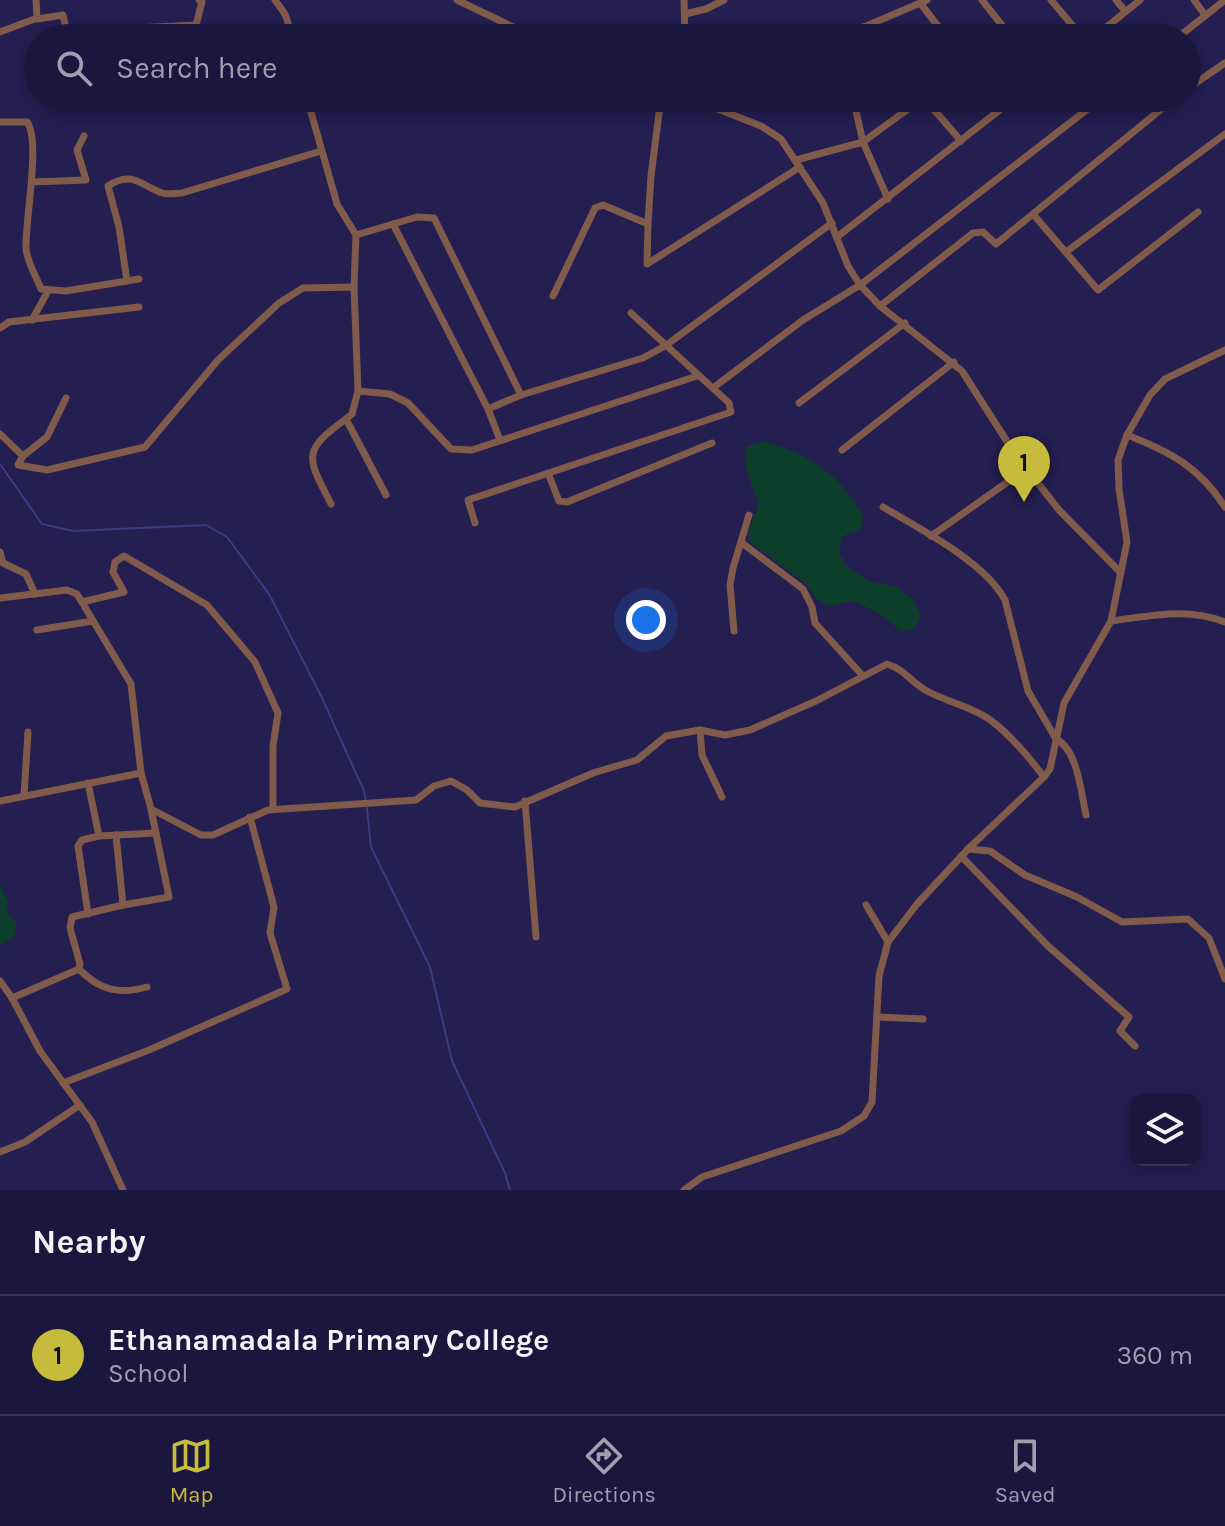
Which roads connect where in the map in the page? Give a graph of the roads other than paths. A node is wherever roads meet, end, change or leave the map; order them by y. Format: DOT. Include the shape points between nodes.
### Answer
graph roads {
  1 [pos="36,0"];
  2 [pos="199,0"];
  3 [pos="275,0"];
  4 [pos="457,0"];
  5 [pos="684,0"];
  6 [pos="724,0"];
  7 [pos="982,0"];
  8 [pos="1051,0"];
  9 [pos="1116,0"];
  10 [pos="1140,0"];
  11 [pos="1194,0"];
  12 [pos="1225,0"];
  13 [pos="924,2"];
  14 [pos="1125,11"];
  15 [pos="685,14"];
  16 [pos="1205,15"];
  17 [pos="37,18"];
  18 [pos="65,24"];
  19 [pos="196,24"];
  20 [pos="288,24"];
  21 [pos="507,24"];
  22 [pos="685,24"];
  23 [pos="871,24"];
  24 [pos="938,24"];
  25 [pos="1001,24"];
  26 [pos="1071,24"];
  27 [pos="1110,24"];
  28 [pos="1194,24"];
  29 [pos="0,32"];
  30 [pos="1225,63"];
  31 [pos="1201,79"];
  32 [pos="311,112"];
  33 [pos="659,112"];
  34 [pos="726,112"];
  35 [pos="856,112"];
  36 [pos="905,112"];
  37 [pos="936,112"];
  38 [pos="997,112"];
  39 [pos="1084,112"];
  40 [pos="1158,112"];
  41 [pos="0,122"];
  42 [pos="1225,134"];
  43 [pos="84,136"];
  44 [pos="961,141"];
  45 [pos="863,142"];
  46 [pos="321,151"];
  47 [pos="798,164"];
  48 [pos="32,182"];
  49 [pos="888,199"];
  50 [pos="1198,212"];
  51 [pos="1033,214"];
  52 [pos="832,223"];
  53 [pos="393,224"];
  54 [pos="648,224"];
  55 [pos="356,235"];
  56 [pos="837,237"];
  57 [pos="1066,252"];
  58 [pos="139,279"];
  59 [pos="127,281"];
  60 [pos="860,285"];
  61 [pos="354,287"];
  62 [pos="48,291"];
  63 [pos="553,296"];
  64 [pos="880,306"];
  65 [pos="139,307"];
  66 [pos="631,313"];
  67 [pos="32,320"];
  68 [pos="905,323"];
  69 [pos="0,328"];
  70 [pos="665,346"];
  71 [pos="1225,350"];
  72 [pos="954,362"];
  73 [pos="697,376"];
  74 [pos="713,388"];
  75 [pos="358,391"];
  76 [pos="521,395"];
  77 [pos="66,398"];
  78 [pos="799,403"];
  79 [pos="488,409"];
  80 [pos="346,419"];
  81 [pos="0,434"];
  82 [pos="1127,435"];
  83 [pos="500,440"];
  84 [pos="712,443"];
  85 [pos="842,450"];
  86 [pos="23,456"];
  87 [pos="1026,469"];
  88 [pos="548,473"];
  89 [pos="386,495"];
  90 [pos="331,504"];
  91 [pos="883,507"];
  92 [pos="1225,507"];
  93 [pos="749,515"];
  94 [pos="475,523"];
  95 [pos="931,536"];
  96 [pos="742,543"];
  97 [pos="0,552"];
  98 [pos="1121,573"];
  99 [pos="35,594"];
  100 [pos="0,598"];
  101 [pos="82,602"];
  102 [pos="93,621"];
  103 [pos="1111,621"];
  104 [pos="1225,622"];
  105 [pos="37,630"];
  106 [pos="734,631"];
  107 [pos="862,675"];
  108 [pos="700,730"];
  109 [pos="28,732"];
  110 [pos="1056,739"];
  111 [pos="141,773"];
  112 [pos="1044,777"];
  113 [pos="88,783"];
  114 [pos="24,796"];
  115 [pos="722,797"];
  116 [pos="0,801"];
  117 [pos="525,801"];
  118 [pos="151,809"];
  119 [pos="273,809"];
  120 [pos="1086,815"];
  121 [pos="250,817"];
  122 [pos="156,833"];
  123 [pos="116,835"];
  124 [pos="99,836"];
  125 [pos="968,849"];
  126 [pos="961,856"];
  127 [pos="123,905"];
  128 [pos="866,905"];
  129 [pos="88,914"];
  130 [pos="536,937"];
  131 [pos="888,942"];
  132 [pos="79,969"];
  133 [pos="1225,979"];
  134 [pos="0,981"];
  135 [pos="147,987"];
  136 [pos="12,998"];
  137 [pos="877,1017"];
  138 [pos="923,1019"];
  139 [pos="1135,1046"];
  140 [pos="63,1083"];
  141 [pos="80,1105"];
  142 [pos="0,1152"];
  143 [pos="123,1190"];
  144 [pos="684,1190"];
  1 -- 17 [label="street"];
  2 -- 19 [label="street"];
  3 -- 20 [label="street"];
  4 -- 21 [label="street"];
  5 -- 15 [label="street"];
  6 -- 15 [label="street"];
  7 -- 25 [label="street"];
  8 -- 26 [label="street"];
  9 -- 14 [label="street"];
  10 -- 14 [label="street"];
  11 -- 16 [label="street"];
  12 -- 16 [label="street"];
  13 -- 23 [label="street"];
  13 -- 24 [label="street"];
  14 -- 27 [label="street"];
  15 -- 22 [label="street"];
  16 -- 28 [label="street"];
  17 -- 18 [label="street" via="63,15"];
  17 -- 29 [label="street"];
  30 -- 31 [label="street"];
  32 -- 46 [label="street"];
  33 -- 54 [label="street"];
  34 -- 47 [label="street" via="781,139"];
  35 -- 45 [label="street"];
  36 -- 45 [label="street"];
  37 -- 44 [label="street"];
  38 -- 44 [label="street"];
  39 -- 60 [label="street"];
  40 -- 51 [label="street"];
  41 -- 48 [label="street" via="27,122 32,128"];
  42 -- 57 [label="street"];
  43 -- 48 [label="street" via="77,150 86,180"];
  44 -- 49 [label="street"];
  45 -- 47 [label="street"];
  45 -- 49 [label="street"];
  46 -- 55 [label="street" via="337,204"];
  46 -- 59 [label="street" via="182,193 165,194 138,179 108,186"];
  47 -- 52 [label="street"];
  47 -- 54 [label="street" via="647,264"];
  48 -- 62 [label="street" via="27,258 41,289"];
  49 -- 56 [label="street"];
  50 -- 57 [label="street" via="1098,290"];
  51 -- 57 [label="street"];
  51 -- 64 [label="street" via="996,244 983,232 973,233"];
  52 -- 56 [label="street"];
  52 -- 70 [label="street"];
  53 -- 55 [label="street"];
  53 -- 76 [label="street" via="434,218"];
  53 -- 79 [label="street"];
  54 -- 63 [label="street" via="603,205 595,208"];
  55 -- 61 [label="street"];
  56 -- 60 [label="street"];
  58 -- 59 [label="street"];
  59 -- 62 [label="street"];
  60 -- 64 [label="street"];
  60 -- 74 [label="street" via="803,320"];
  61 -- 75 [label="street"];
  61 -- 86 [label="street" via="303,288 279,303 218,360 145,447 47,470 18,465"];
  62 -- 67 [label="street"];
  64 -- 68 [label="street"];
  65 -- 67 [label="street"];
  66 -- 70 [label="street"];
  67 -- 69 [label="street"];
  68 -- 72 [label="street"];
  68 -- 78 [label="street"];
  70 -- 73 [label="street"];
  70 -- 76 [label="street" via="643,358"];
  71 -- 82 [label="street" via="1165,379"];
  72 -- 85 [label="street"];
  72 -- 87 [label="street"];
  73 -- 74 [label="street"];
  73 -- 83 [label="street"];
  74 -- 88 [label="street" via="731,412"];
  75 -- 80 [label="street"];
  75 -- 83 [label="street" via="390,394 408,403 451,449 472,450"];
  76 -- 79 [label="street"];
  77 -- 86 [label="street" via="47,437"];
  79 -- 83 [label="street"];
  80 -- 89 [label="street"];
  80 -- 90 [label="street" via="322,436 312,452 311,465"];
  81 -- 86 [label="street"];
  82 -- 92 [label="street" via="1197,471"];
  82 -- 98 [label="street" via="1118,460 1127,542"];
  84 -- 88 [label="street" via="567,502 559,501"];
  87 -- 95 [label="street"];
  87 -- 98 [label="street"];
  88 -- 94 [label="street" via="468,500"];
  91 -- 95 [label="street"];
  93 -- 96 [label="street"];
  95 -- 110 [label="street" via="957,551 998,588 1028,691"];
  96 -- 106 [label="street" via="730,585"];
  96 -- 107 [label="street" via="803,589 815,623"];
  97 -- 99 [label="street" via="3,563 26,574"];
  98 -- 103 [label="street"];
  99 -- 100 [label="street"];
  99 -- 101 [label="street" via="67,590"];
  101 -- 102 [label="street"];
  101 -- 119 [label="street" via="124,592 113,572 115,562 124,556 207,605 222,620 255,662 278,713"];
  102 -- 105 [label="street"];
  102 -- 111 [label="street" via="131,684"];
  103 -- 104 [label="street" via="1179,611"];
  103 -- 110 [label="street" via="1064,703"];
  107 -- 108 [label="street" via="750,730 725,735"];
  107 -- 112 [label="street" via="887,664 902,668 928,692 989,719"];
  108 -- 115 [label="street" via="702,755"];
  108 -- 117 [label="street" via="666,736 637,760"];
  109 -- 114 [label="street"];
  110 -- 112 [label="street"];
  110 -- 120 [label="street" via="1070,753"];
  111 -- 113 [label="street"];
  111 -- 118 [label="street"];
  112 -- 125 [label="street"];
  113 -- 114 [label="street"];
  113 -- 124 [label="street"];
  114 -- 116 [label="street"];
  117 -- 119 [label="street" via="515,807 480,803 451,781 416,800"];
  117 -- 130 [label="street"];
  118 -- 121 [label="street" via="201,835 213,835"];
  118 -- 122 [label="street"];
  119 -- 121 [label="street"];
  121 -- 140 [label="street" via="274,907 270,933 287,989"];
  122 -- 123 [label="street"];
  122 -- 127 [label="street" via="169,897"];
  123 -- 124 [label="street"];
  123 -- 127 [label="street"];
  124 -- 129 [label="street" via="78,846"];
  125 -- 126 [label="street"];
  125 -- 133 [label="street" via="990,851 1025,875 1122,922 1188,919 1209,938"];
  126 -- 131 [label="street"];
  126 -- 139 [label="street" via="1048,946 1129,1017 1120,1031"];
  127 -- 129 [label="street"];
  128 -- 131 [label="street"];
  129 -- 132 [label="street" via="72,917 70,928"];
  131 -- 137 [label="street"];
  132 -- 135 [label="street" via="107,988 128,992"];
  132 -- 136 [label="street"];
  134 -- 136 [label="street"];
  136 -- 140 [label="street"];
  137 -- 138 [label="street"];
  137 -- 144 [label="street" via="872,1102 864,1116 841,1131 702,1177"];
  140 -- 141 [label="street"];
  141 -- 142 [label="street" via="25,1142"];
  141 -- 143 [label="street"];
}
